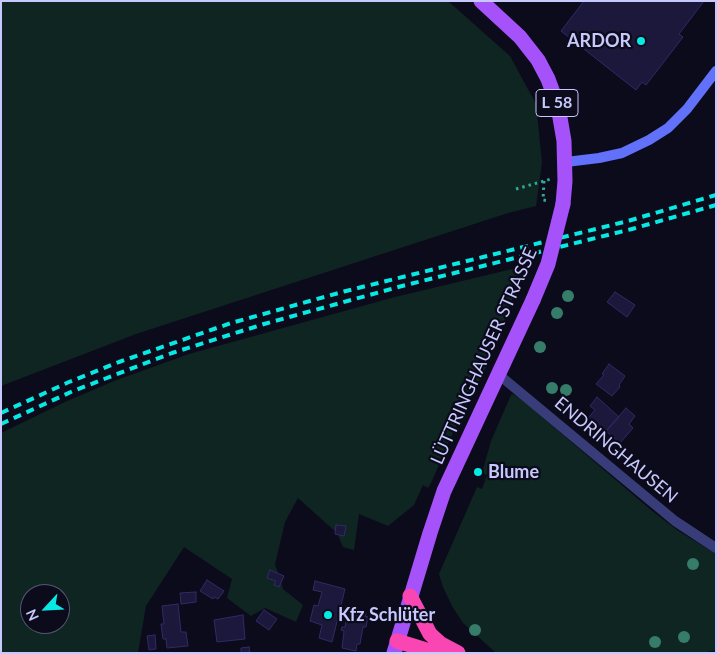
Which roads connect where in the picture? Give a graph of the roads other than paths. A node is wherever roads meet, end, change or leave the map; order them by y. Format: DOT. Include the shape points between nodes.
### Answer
graph roads {
  1 [pos="481,1"];
  2 [pos="716,71"];
  3 [pos="566,162"];
  4 [pos="498,374"];
  5 [pos="716,548"];
  6 [pos="410,596"];
  7 [pos="396,647"];
  8 [pos="436,653"];
  9 [pos="458,653"];
  1 -- 3 [label="main road, L 58" via="520,37 544,69 558,106"];
  2 -- 3 [label="street" via="687,110 649,140 622,153"];
  3 -- 4 [label="main road, LÜTTRINGHAUSER STRASSE / L 58, bridge" via="563,204 548,264"];
  4 -- 5 [label="street, ENDRINGHAUSEN" via="675,521"];
  4 -- 6 [label="main road, LÜTTRINGHAUSER STRASSE / L 58" via="444,491"];
  6 -- 7 [label="main road, LÜTTRINGHAUSER STRASSE / L 58"];
  6 -- 9 [label="highway" via="430,634"];
  7 -- 8 [label="highway"];
}
